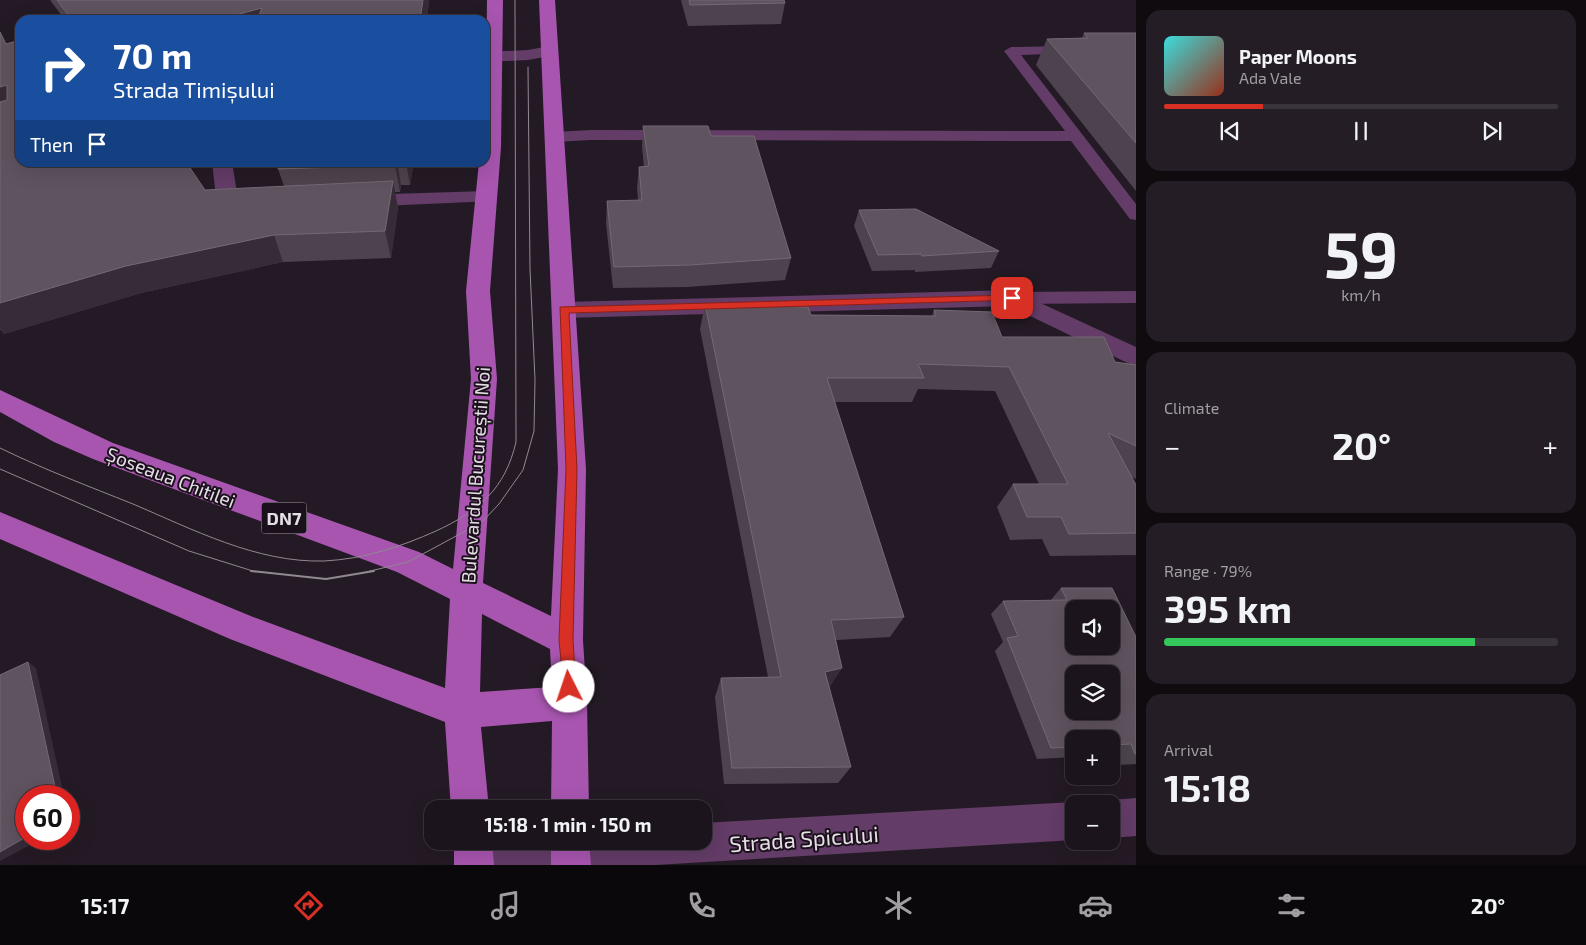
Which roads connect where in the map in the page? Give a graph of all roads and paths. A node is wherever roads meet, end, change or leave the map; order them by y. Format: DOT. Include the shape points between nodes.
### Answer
graph roads {
  1 [pos="495,0"];
  2 [pos="547,0"];
  3 [pos="490,41"];
  4 [pos="1088,49"];
  5 [pos="549,51"];
  6 [pos="490,57"];
  7 [pos="490,117"];
  8 [pos="1077,136"];
  9 [pos="554,137"];
  10 [pos="490,157"];
  11 [pos="223,167"];
  12 [pos="489,167"];
  13 [pos="486,197"];
  14 [pos="337,202"];
  15 [pos="268,204"];
  16 [pos="1136,216"];
  17 [pos="1136,297"];
  18 [pos="1012,298"];
  19 [pos="564,310"];
  20 [pos="1136,358"];
  21 [pos="0,400"];
  22 [pos="0,525"];
  23 [pos="467,592"];
  24 [pos="566,640"];
  25 [pos="570,703"];
  26 [pos="462,711"];
  27 [pos="469,800"];
  28 [pos="570,800"];
  29 [pos="1136,817"];
  30 [pos="1120,818"];
  31 [pos="1065,822"];
  32 [pos="570,852"];
  33 [pos="474,855"];
  34 [pos="680,855"];
  1 -- 3 [label="main road, Bulevardul Bucureștii Noi"];
  2 -- 5 [label="main road"];
  4 -- 8 [label="lane" via="1010,51"];
  5 -- 6 [label="street"];
  5 -- 9 [label="main road"];
  7 -- 10 [label="main road, Bulevardul Bucureștii Noi"];
  8 -- 9 [label="lane"];
  8 -- 16 [label="lane"];
  9 -- 19 [label="main road"];
  11 -- 15 [label="street" via="228,206"];
  12 -- 13 [label="main road, Bulevardul Bucureștii Noi"];
  13 -- 14 [label="street"];
  13 -- 23 [label="main road, Bulevardul Bucureștii Noi" via="478,291 484,379"];
  17 -- 18 [label="lane"];
  18 -- 19 [label="street"];
  18 -- 20 [label="street"];
  19 -- 24 [label="main road" via="572,469"];
  21 -- 23 [label="main road, Șoseaua Chitilei / DN7" via="103,451 408,562"];
  22 -- 26 [label="main road" via="242,628"];
  23 -- 24 [label="main road, Șoseaua Chitilei / DN7"];
  23 -- 26 [label="main road, Bulevardul Bucureștii Noi"];
  24 -- 25 [label="main road"];
  25 -- 26 [label="main road"];
  25 -- 28 [label="main road"];
  26 -- 27 [label="main road, Bulevardul Bucureștii Noi"];
  29 -- 30 [label="street"];
  31 -- 34 [label="street, Strada Spicului"];
  32 -- 33 [label="street, Strada Spicului"];
  32 -- 34 [label="street, Strada Spicului"];
}
